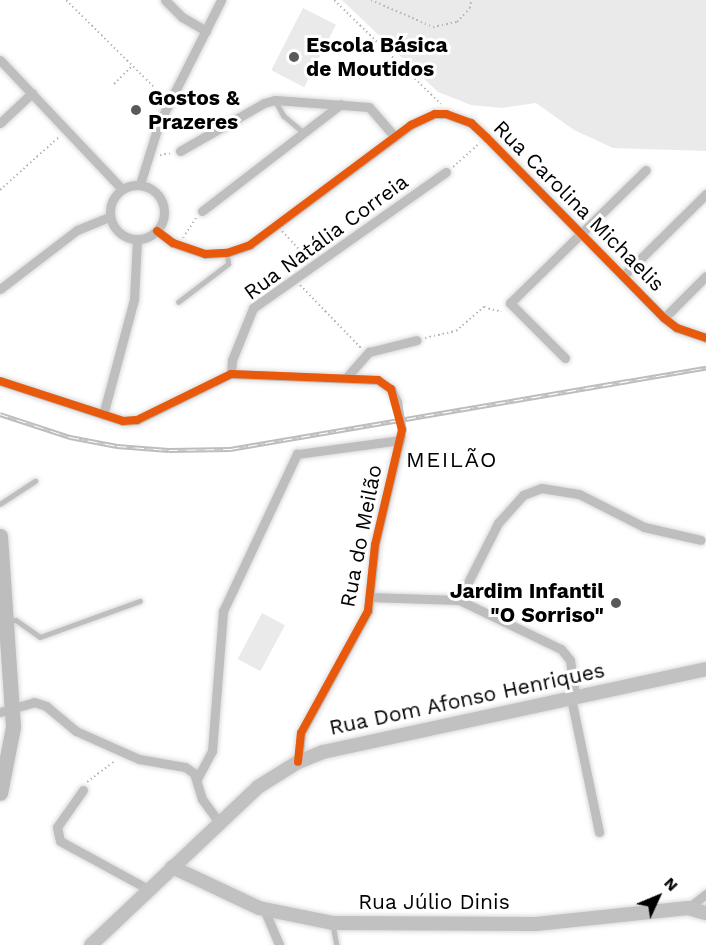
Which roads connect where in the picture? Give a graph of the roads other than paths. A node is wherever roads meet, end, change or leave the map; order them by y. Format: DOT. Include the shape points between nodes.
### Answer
graph roads {
  1 [pos="165,0"];
  2 [pos="221,0"];
  3 [pos="206,31"];
  4 [pos="0,60"];
  5 [pos="32,93"];
  6 [pos="275,100"];
  7 [pos="341,104"];
  8 [pos="0,123"];
  9 [pos="304,133"];
  10 [pos="395,137"];
  11 [pos="180,151"];
  12 [pos="646,170"];
  13 [pos="446,172"];
  14 [pos="140,184"];
  15 [pos="121,189"];
  16 [pos="706,194"];
  17 [pos="202,211"];
  18 [pos="110,217"];
  19 [pos="157,231"];
  20 [pos="581,233"];
  21 [pos="137,240"];
  22 [pos="227,253"];
  23 [pos="623,276"];
  24 [pos="706,276"];
  25 [pos="0,289"];
  26 [pos="178,302"];
  27 [pos="664,318"];
  28 [pos="706,338"];
  29 [pos="417,340"];
  30 [pos="565,358"];
  31 [pos="231,374"];
  32 [pos="346,378"];
  33 [pos="0,381"];
  34 [pos="103,415"];
  35 [pos="401,435"];
  36 [pos="35,481"];
  37 [pos="0,504"];
  38 [pos="0,536"];
  39 [pos="701,540"];
  40 [pos="370,597"];
  41 [pos="459,600"];
  42 [pos="141,601"];
  43 [pos="8,621"];
  44 [pos="706,669"];
  45 [pos="571,698"];
  46 [pos="6,711"];
  47 [pos="298,762"];
  48 [pos="197,779"];
  49 [pos="82,790"];
  50 [pos="0,793"];
  51 [pos="219,822"];
  52 [pos="599,832"];
  53 [pos="172,867"];
  54 [pos="148,889"];
  55 [pos="706,894"];
  56 [pos="688,908"];
  57 [pos="264,909"];
  58 [pos="706,913"];
  59 [pos="333,923"];
  60 [pos="91,945"];
  61 [pos="279,945"];
  62 [pos="337,945"];
  1 -- 3 [label="street" via="182,17"];
  2 -- 3 [label="street"];
  3 -- 14 [label="street" via="170,100"];
  4 -- 5 [label="street"];
  5 -- 8 [label="street"];
  5 -- 15 [label="street"];
  6 -- 7 [label="street"];
  6 -- 9 [label="lane" via="284,116"];
  6 -- 11 [label="street"];
  7 -- 9 [label="street"];
  7 -- 10 [label="street" via="375,109"];
  9 -- 17 [label="street"];
  10 -- 20 [label="street, Rua Carolina Michaelis" via="435,114 471,123"];
  10 -- 22 [label="street" via="250,245"];
  12 -- 20 [label="street"];
  13 -- 31 [label="street, Rua Natália Correia" via="313,265 247,317"];
  14 -- 15 [label="street"];
  14 -- 19 [label="street" via="154,192 164,207"];
  15 -- 18 [label="street" via="111,203"];
  16 -- 23 [label="street"];
  18 -- 21 [label="street" via="122,236"];
  18 -- 25 [label="street" via="77,230"];
  19 -- 21 [label="street"];
  19 -- 22 [label="street" via="180,246 205,254"];
  20 -- 23 [label="street, Rua Carolina Michaelis"];
  20 -- 30 [label="street" via="510,303"];
  21 -- 34 [label="street" via="134,299"];
  22 -- 26 [label="lane" via="228,264"];
  23 -- 27 [label="street, Rua Carolina Michaelis"];
  24 -- 27 [label="street"];
  27 -- 28 [label="street, Rua Carolina Michaelis" via="677,328"];
  29 -- 32 [label="street" via="366,354"];
  31 -- 32 [label="street, Rua do Meilão"];
  31 -- 34 [label="street, Rua do Meilão" via="137,420"];
  32 -- 35 [label="street, Rua do Meilão, bridge" via="378,380 391,389 397,402"];
  33 -- 34 [label="street, Rua do Meilão"];
  35 -- 40 [label="street, Rua do Meilão" via="375,545"];
  35 -- 48 [label="street" via="297,454 223,610 212,751"];
  36 -- 37 [label="lane"];
  38 -- 43 [label="main road"];
  39 -- 41 [label="street" via="644,527 579,494 541,488 523,495 498,523"];
  40 -- 41 [label="street"];
  40 -- 47 [label="street, Rua do Meilão" via="368,610 332,683 302,733"];
  41 -- 45 [label="street" via="561,649 570,660 574,689"];
  42 -- 43 [label="lane" via="40,638 16,620"];
  43 -- 46 [label="main road"];
  44 -- 45 [label="main road, Rua Dom Afonso Henriques"];
  45 -- 47 [label="main road, Rua Dom Afonso Henriques" via="323,752"];
  45 -- 52 [label="street"];
  46 -- 48 [label="street" via="26,702 46,706 76,731 156,764 185,767"];
  46 -- 50 [label="main road" via="11,749"];
  47 -- 51 [label="main road, Rua Dom Afonso Henriques" via="258,788"];
  48 -- 51 [label="street" via="202,799"];
  49 -- 54 [label="street" via="57,827 60,841"];
  51 -- 53 [label="main road, Rua Dom Afonso Henriques"];
  53 -- 54 [label="main road, Rua Dom Afonso Henriques"];
  53 -- 57 [label="main road, Rua Júlio Dinis"];
  54 -- 60 [label="main road, Rua Dom Afonso Henriques"];
  55 -- 56 [label="street"];
  56 -- 58 [label="main road, Rua Júlio Dinis"];
  56 -- 59 [label="main road, Rua Júlio Dinis" via="536,924"];
  57 -- 59 [label="main road, Rua Júlio Dinis"];
  57 -- 61 [label="street"];
  59 -- 62 [label="lane"];
}
